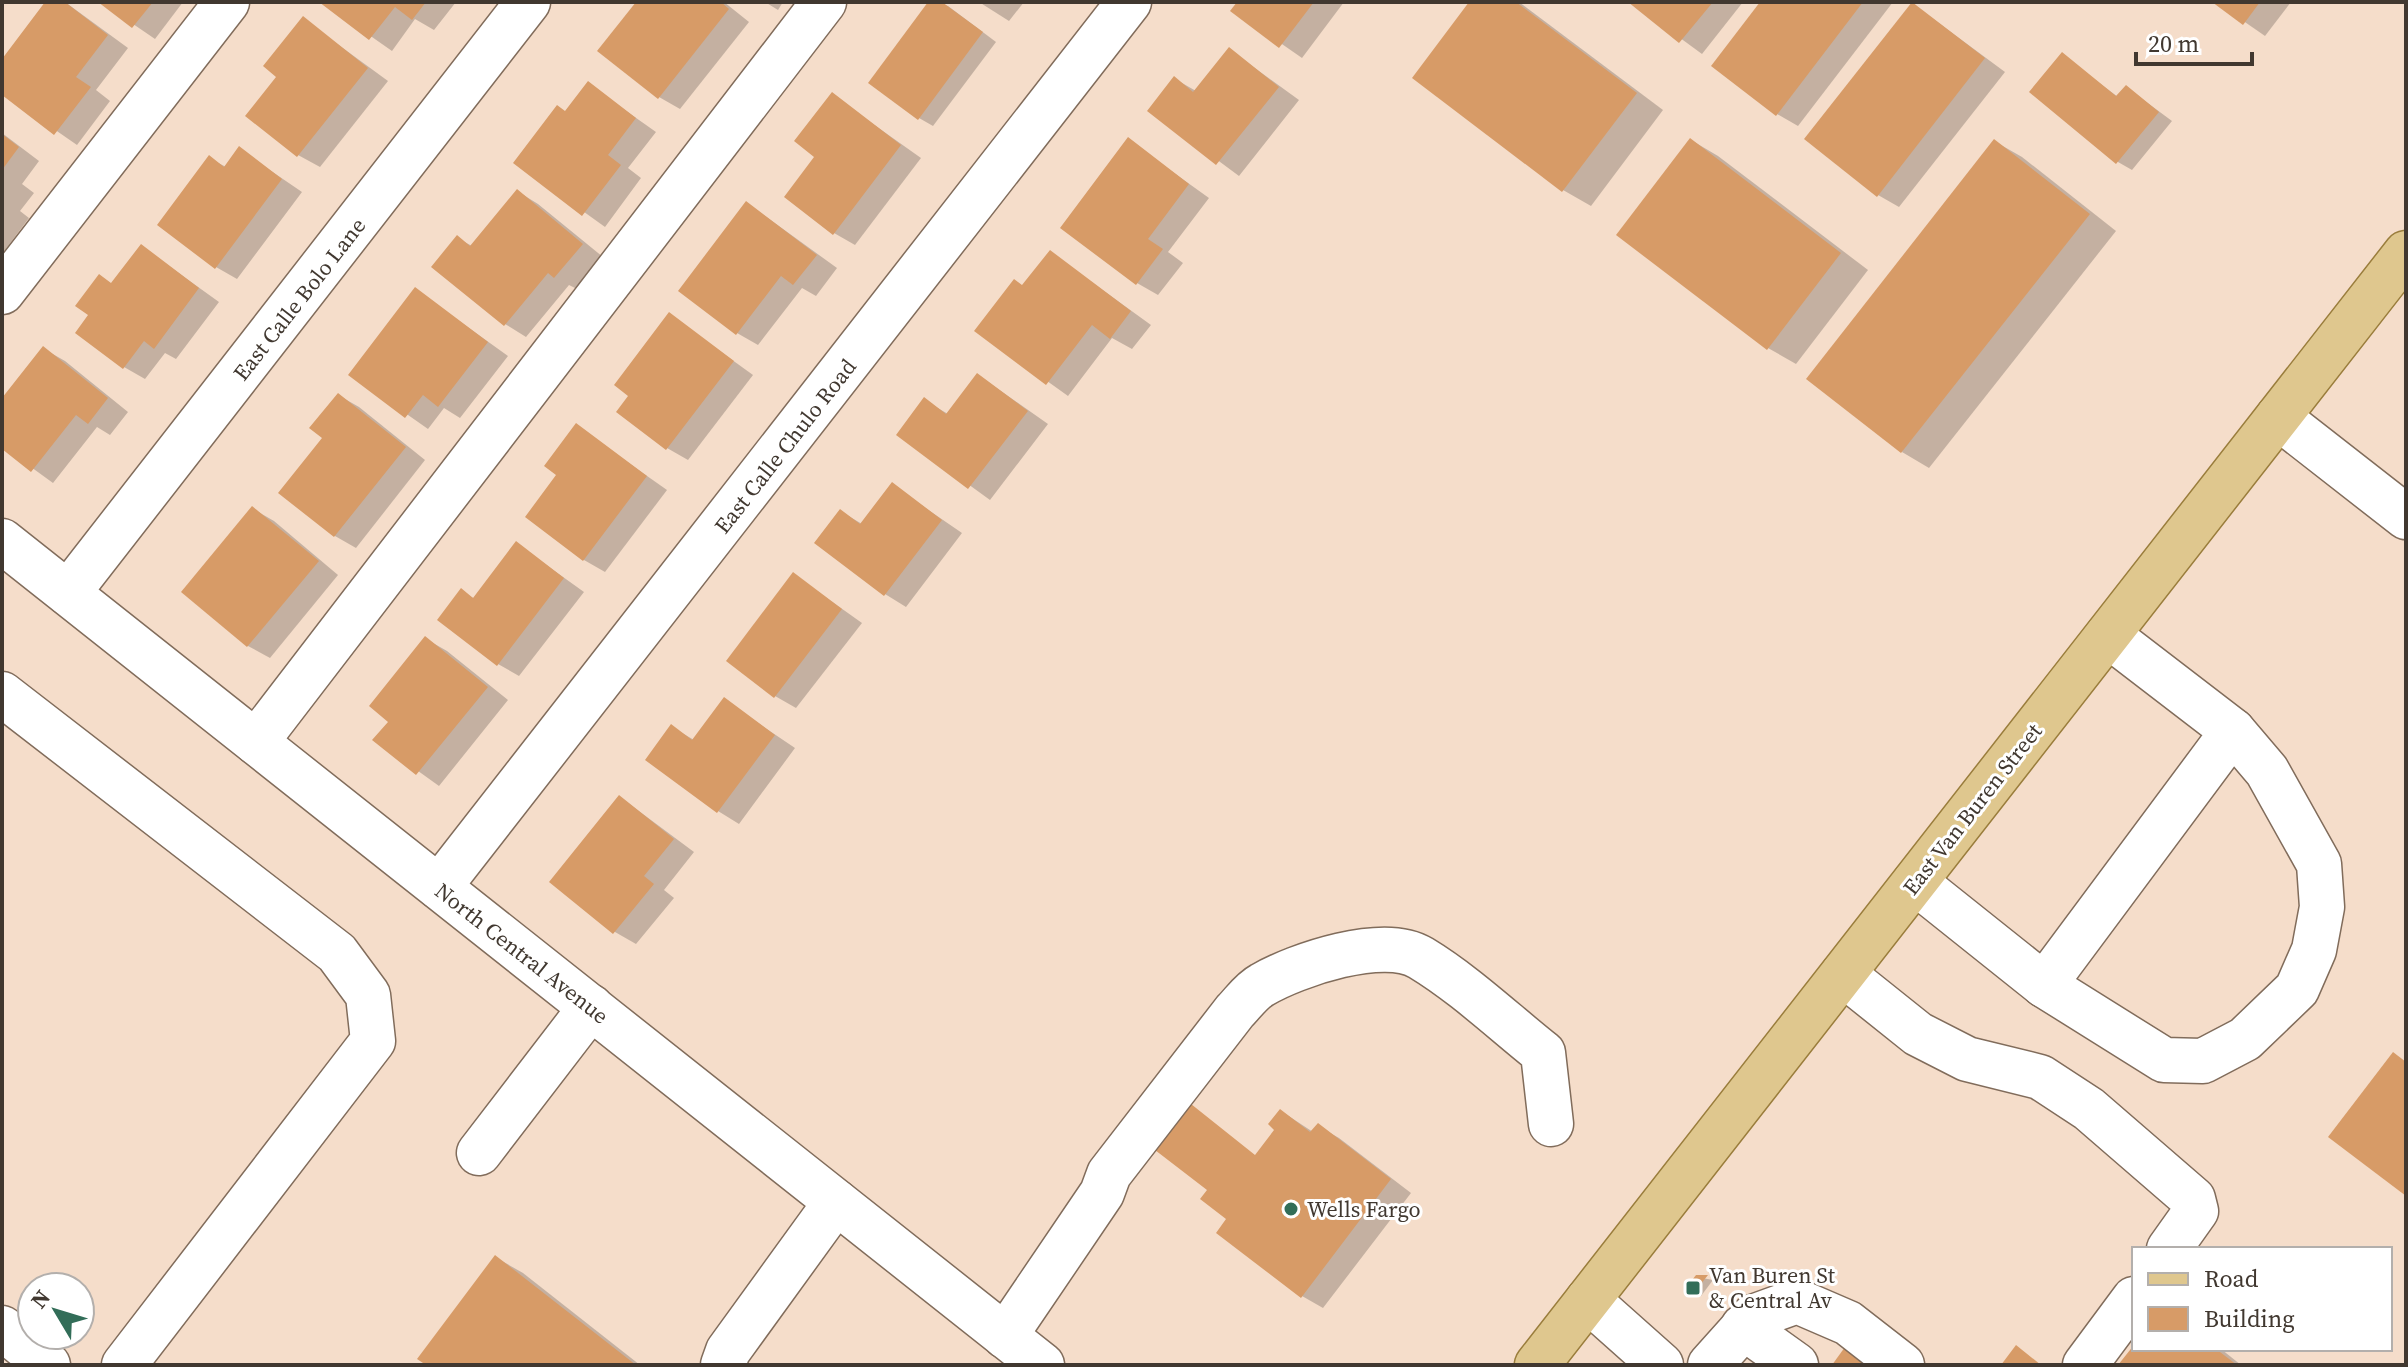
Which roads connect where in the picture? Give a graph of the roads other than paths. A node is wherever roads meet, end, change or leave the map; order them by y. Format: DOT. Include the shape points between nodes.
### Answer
graph roads {
  1 [pos="227,2"];
  2 [pos="528,2"];
  3 [pos="824,2"];
  4 [pos="1129,2"];
  5 [pos="2406,253"];
  6 [pos="2,292"];
  7 [pos="2278,417"];
  8 [pos="2406,517"];
  9 [pos="2,541"];
  10 [pos="68,593"];
  11 [pos="2108,635"];
  12 [pos="2,694"];
  13 [pos="2233,731"];
  14 [pos="256,742"];
  15 [pos="1915,882"];
  16 [pos="439,887"];
  17 [pos="1843,974"];
  18 [pos="2044,985"];
  19 [pos="591,1007"];
  20 [pos="1551,1124"];
  21 [pos="479,1153"];
  22 [pos="836,1202"];
  23 [pos="2170,1247"];
  24 [pos="1588,1300"];
  25 [pos="2132,1302"];
  26 [pos="1743,1327"];
  27 [pos="2,1328"];
  28 [pos="1005,1336"];
  29 [pos="48,1365"];
  30 [pos="124,1365"];
  31 [pos="723,1365"];
  32 [pos="1042,1365"];
  33 [pos="1537,1365"];
  34 [pos="1661,1365"];
  35 [pos="1710,1365"];
  36 [pos="1796,1365"];
  37 [pos="1902,1365"];
  38 [pos="2085,1365"];
  1 -- 6 [label="street"];
  2 -- 10 [label="street, East Calle Bolo Lane"];
  3 -- 14 [label="street"];
  4 -- 16 [label="street, East Calle Chulo Road"];
  5 -- 7 [label="main road, East Van Buren Street"];
  7 -- 8 [label="street"];
  7 -- 11 [label="main road, East Van Buren Street"];
  9 -- 10 [label="street, North Central Avenue"];
  10 -- 14 [label="street, North Central Avenue"];
  11 -- 13 [label="street"];
  11 -- 15 [label="main road, East Van Buren Street"];
  12 -- 30 [label="street" via="337,953 368,995 373,1041"];
  13 -- 18 [label="street"];
  13 -- 18 [label="street" via="2267,771 2319,864 2322,907 2314,950 2297,989 2245,1039 2203,1061 2164,1060"];
  14 -- 16 [label="street, North Central Avenue"];
  15 -- 17 [label="main road, East Van Buren Street"];
  15 -- 18 [label="street"];
  16 -- 19 [label="street, North Central Avenue"];
  17 -- 23 [label="street" via="1918,1034 1967,1059 2040,1077 2089,1109 2193,1199 2196,1211"];
  17 -- 24 [label="main road, East Van Buren Street"];
  19 -- 21 [label="street"];
  19 -- 22 [label="street, North Central Avenue"];
  20 -- 28 [label="street" via="1543,1053 1419,956 1384,950 1338,956 1294,970 1258,987 1235,1011 1109,1174 1102,1193"];
  22 -- 28 [label="street, North Central Avenue"];
  22 -- 31 [label="street"];
  24 -- 33 [label="main road, East Van Buren Street"];
  24 -- 34 [label="street"];
  25 -- 38 [label="street"];
  26 -- 35 [label="street"];
  26 -- 36 [label="street"];
  26 -- 37 [label="street" via="1753,1317 1797,1301 1848,1323"];
  27 -- 29 [label="street"];
  28 -- 32 [label="street, North Central Avenue"];
}
